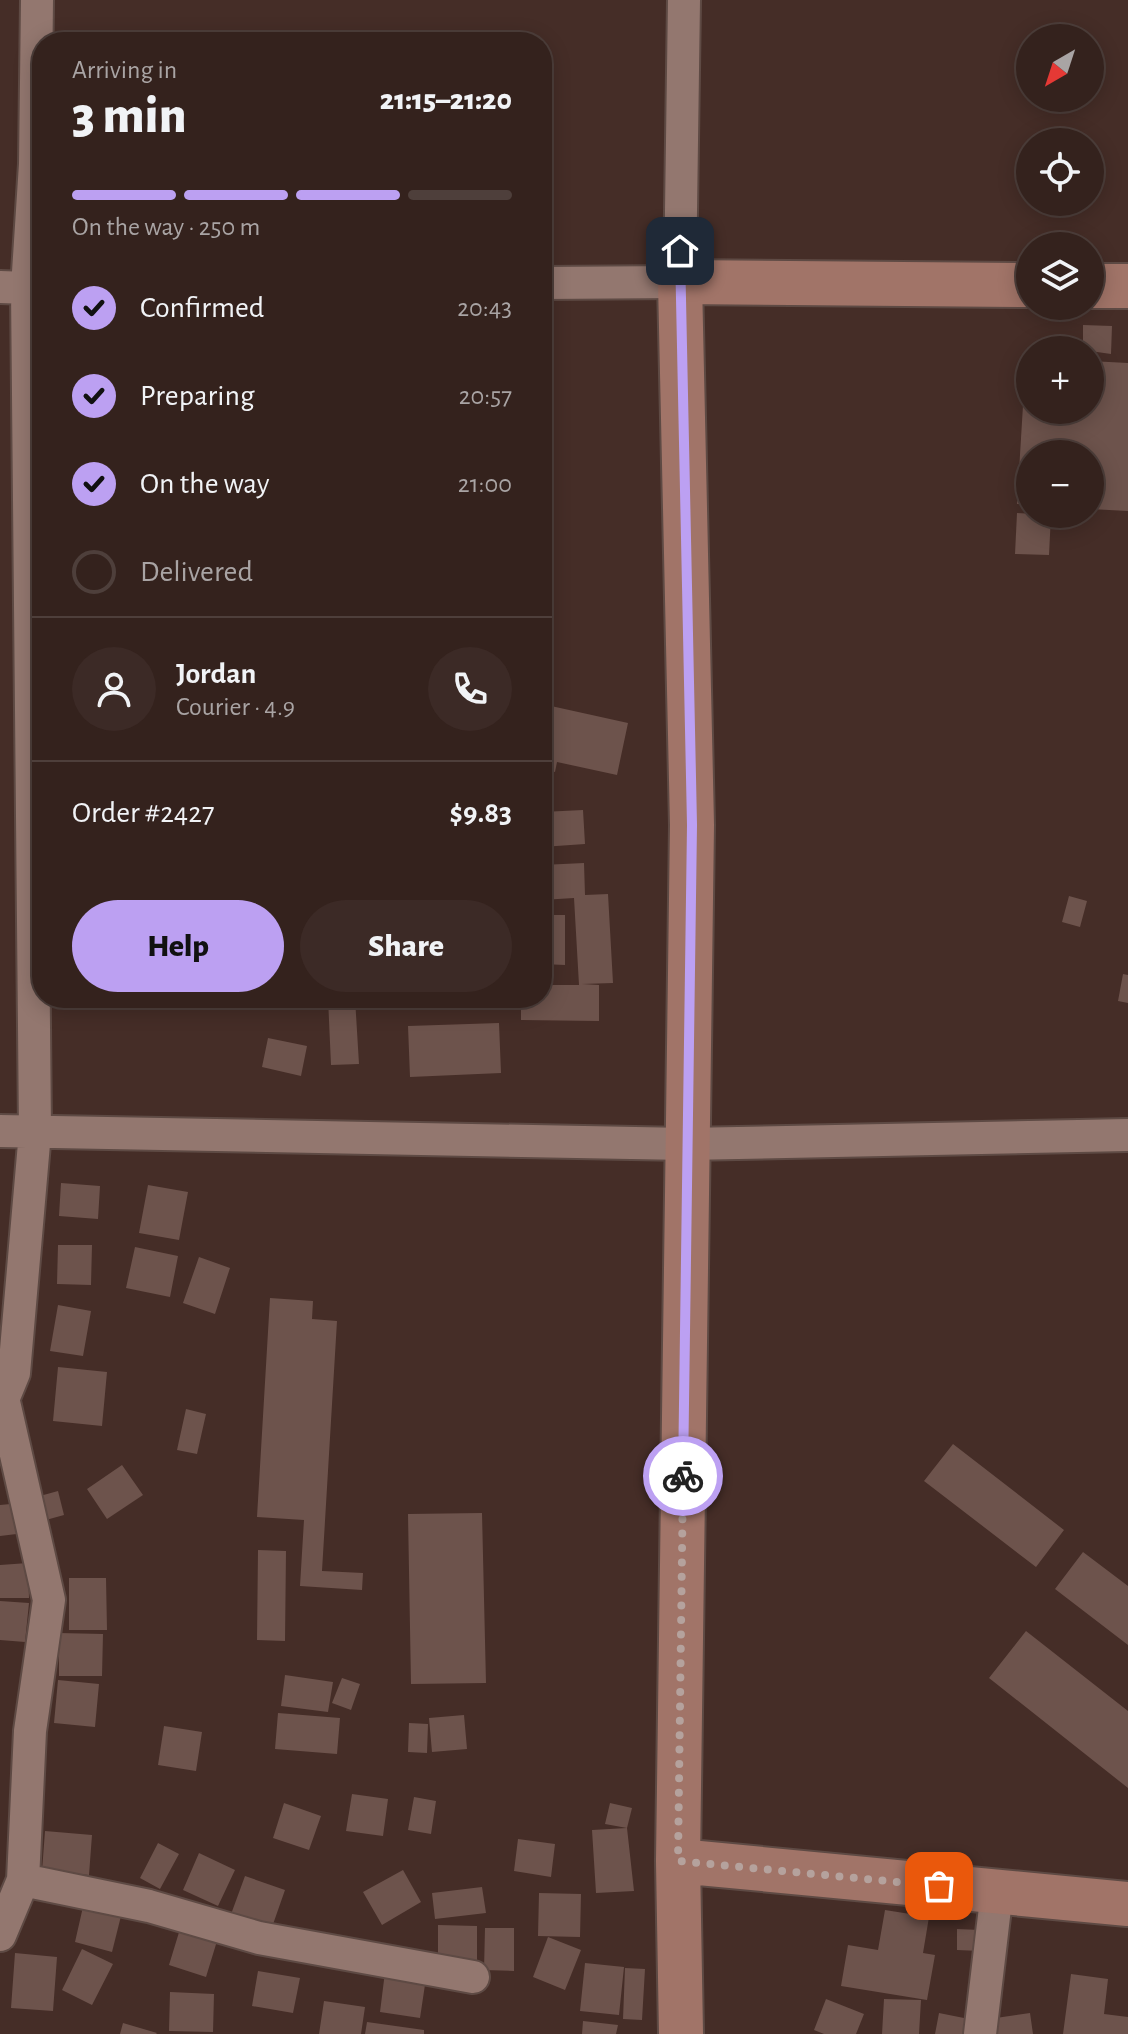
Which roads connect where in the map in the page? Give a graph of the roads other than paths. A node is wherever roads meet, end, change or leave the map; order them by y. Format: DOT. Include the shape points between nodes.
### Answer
graph roads {
  1 [pos="37,0"];
  2 [pos="684,0"];
  3 [pos="37,32"];
  4 [pos="32,195"];
  5 [pos="680,282"];
  6 [pos="552,283"];
  7 [pos="1016,285"];
  8 [pos="1104,286"];
  9 [pos="1128,286"];
  10 [pos="23,287"];
  11 [pos="32,921"];
  12 [pos="33,1008"];
  13 [pos="0,1131"];
  14 [pos="35,1132"];
  15 [pos="1128,1135"];
  16 [pos="686,1144"];
  17 [pos="2,1404"];
  18 [pos="678,1861"];
  19 [pos="23,1880"];
  20 [pos="997,1891"];
  21 [pos="1128,1904"];
  22 [pos="0,1935"];
  23 [pos="473,1977"];
  24 [pos="681,2034"];
  25 [pos="980,2034"];
  1 -- 3 [label="street"];
  2 -- 5 [label="street"];
  4 -- 10 [label="street"];
  5 -- 6 [label="street"];
  5 -- 7 [label="main road"];
  5 -- 16 [label="main road" via="692,825"];
  8 -- 9 [label="main road"];
  10 -- 11 [label="street"];
  12 -- 14 [label="street"];
  13 -- 14 [label="street"];
  14 -- 16 [label="street"];
  14 -- 17 [label="street" via="14,1373"];
  15 -- 16 [label="street"];
  16 -- 18 [label="main road"];
  17 -- 19 [label="street" via="49,1600 30,1731"];
  18 -- 20 [label="main road"];
  18 -- 24 [label="main road"];
  19 -- 22 [label="street"];
  19 -- 23 [label="street" via="149,1906 259,1938"];
  20 -- 21 [label="main road"];
  20 -- 25 [label="street"];
}
